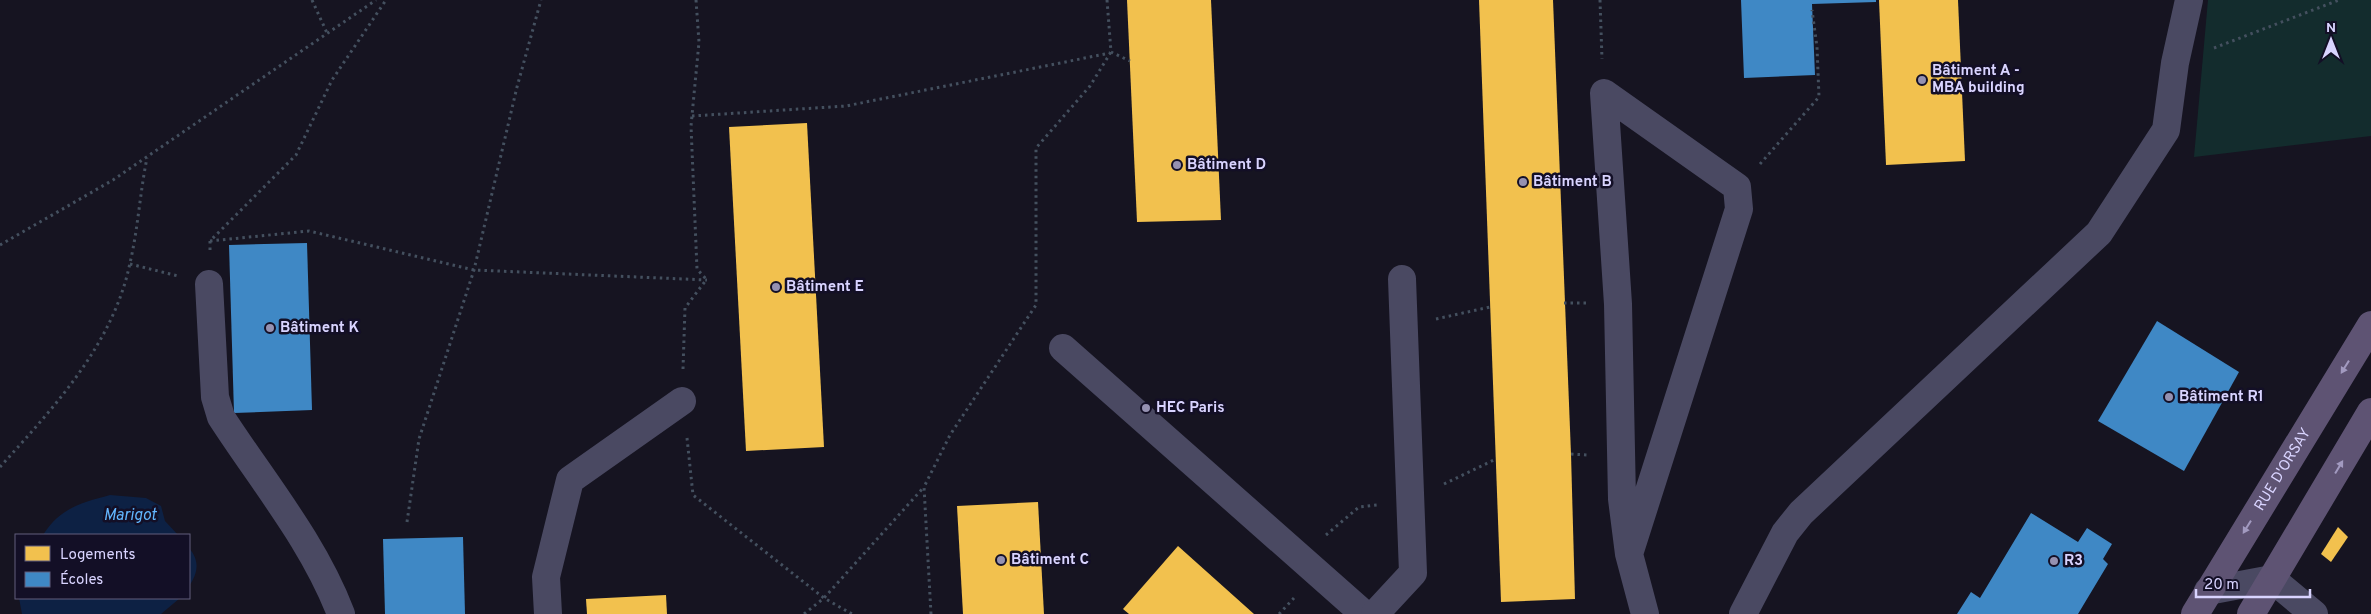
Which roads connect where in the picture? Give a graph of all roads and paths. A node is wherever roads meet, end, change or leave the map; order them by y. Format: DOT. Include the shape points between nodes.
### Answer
graph roads {
  1 [pos="312,0"];
  2 [pos="376,0"];
  3 [pos="386,0"];
  4 [pos="541,0"];
  5 [pos="696,0"];
  6 [pos="1107,0"];
  7 [pos="1600,0"];
  8 [pos="2189,0"];
  9 [pos="2339,0"];
  10 [pos="1812,10"];
  11 [pos="328,34"];
  12 [pos="1111,52"];
  13 [pos="1130,61"];
  14 [pos="2175,63"];
  15 [pos="1604,93"];
  16 [pos="692,116"];
  17 [pos="147,157"];
  18 [pos="1737,187"];
  19 [pos="210,241"];
  20 [pos="0,245"];
  21 [pos="130,264"];
  22 [pos="474,270"];
  23 [pos="1402,279"];
  24 [pos="707,280"];
  25 [pos="209,284"];
  26 [pos="1490,307"];
  27 [pos="2371,325"];
  28 [pos="1403,326"];
  29 [pos="1063,348"];
  30 [pos="682,401"];
  31 [pos="2371,412"];
  32 [pos="0,467"];
  33 [pos="924,487"];
  34 [pos="408,522"];
  35 [pos="1629,554"];
  36 [pos="2272,579"];
  37 [pos="824,598"];
  38 [pos="2201,603"];
  39 [pos="341,614"];
  40 [pos="548,614"];
  41 [pos="804,614"];
  42 [pos="852,614"];
  43 [pos="931,614"];
  44 [pos="1364,614"];
  45 [pos="1375,614"];
  46 [pos="1645,614"];
  47 [pos="1743,614"];
  48 [pos="2251,614"];
  49 [pos="2314,614"];
  1 -- 11 [label="path"];
  2 -- 11 [label="path"];
  3 -- 19 [label="path" via="332,80 296,155"];
  4 -- 22 [label="path"];
  5 -- 16 [label="path" via="699,42"];
  6 -- 12 [label="path"];
  7 -- 15 [label="path"];
  8 -- 14 [label="street"];
  9 -- 14 [label="path"];
  10 -- 18 [label="path" via="1819,97 1776,148"];
  11 -- 17 [label="path"];
  12 -- 13 [label="path"];
  12 -- 16 [label="path" via="846,106"];
  12 -- 33 [label="path" via="1090,86 1036,148 1036,305 950,435"];
  14 -- 47 [label="street" via="2166,130 2099,233 1801,512 1785,533"];
  15 -- 18 [label="street"];
  15 -- 35 [label="street" via="1618,304 1622,499"];
  16 -- 24 [label="path" via="697,269"];
  17 -- 20 [label="path"];
  17 -- 21 [label="path"];
  18 -- 35 [label="street" via="1739,209"];
  19 -- 22 [label="path" via="309,230"];
  19 -- 25 [label="path"];
  21 -- 25 [label="path"];
  21 -- 32 [label="path" via="108,328 79,374"];
  22 -- 24 [label="path"];
  22 -- 34 [label="path" via="419,439"];
  23 -- 28 [label="street"];
  24 -- 30 [label="path" via="685,308"];
  25 -- 39 [label="street" via="215,396 221,417 306,542 330,584"];
  26 -- 28 [label="path"];
  27 -- 38 [label="main road, RUE D'ORSAY, one-way"];
  28 -- 45 [label="street" via="1413,573"];
  29 -- 44 [label="street"];
  30 -- 37 [label="path" via="693,495"];
  30 -- 40 [label="street" via="570,480 546,577"];
  36 -- 31 [label="main road, one-way"];
  33 -- 37 [label="path"];
  33 -- 43 [label="path"];
  35 -- 46 [label="street"];
  36 -- 38 [label="street"];
  36 -- 48 [label="main road"];
  36 -- 49 [label="street"];
  37 -- 41 [label="path"];
  37 -- 42 [label="path"];
}
